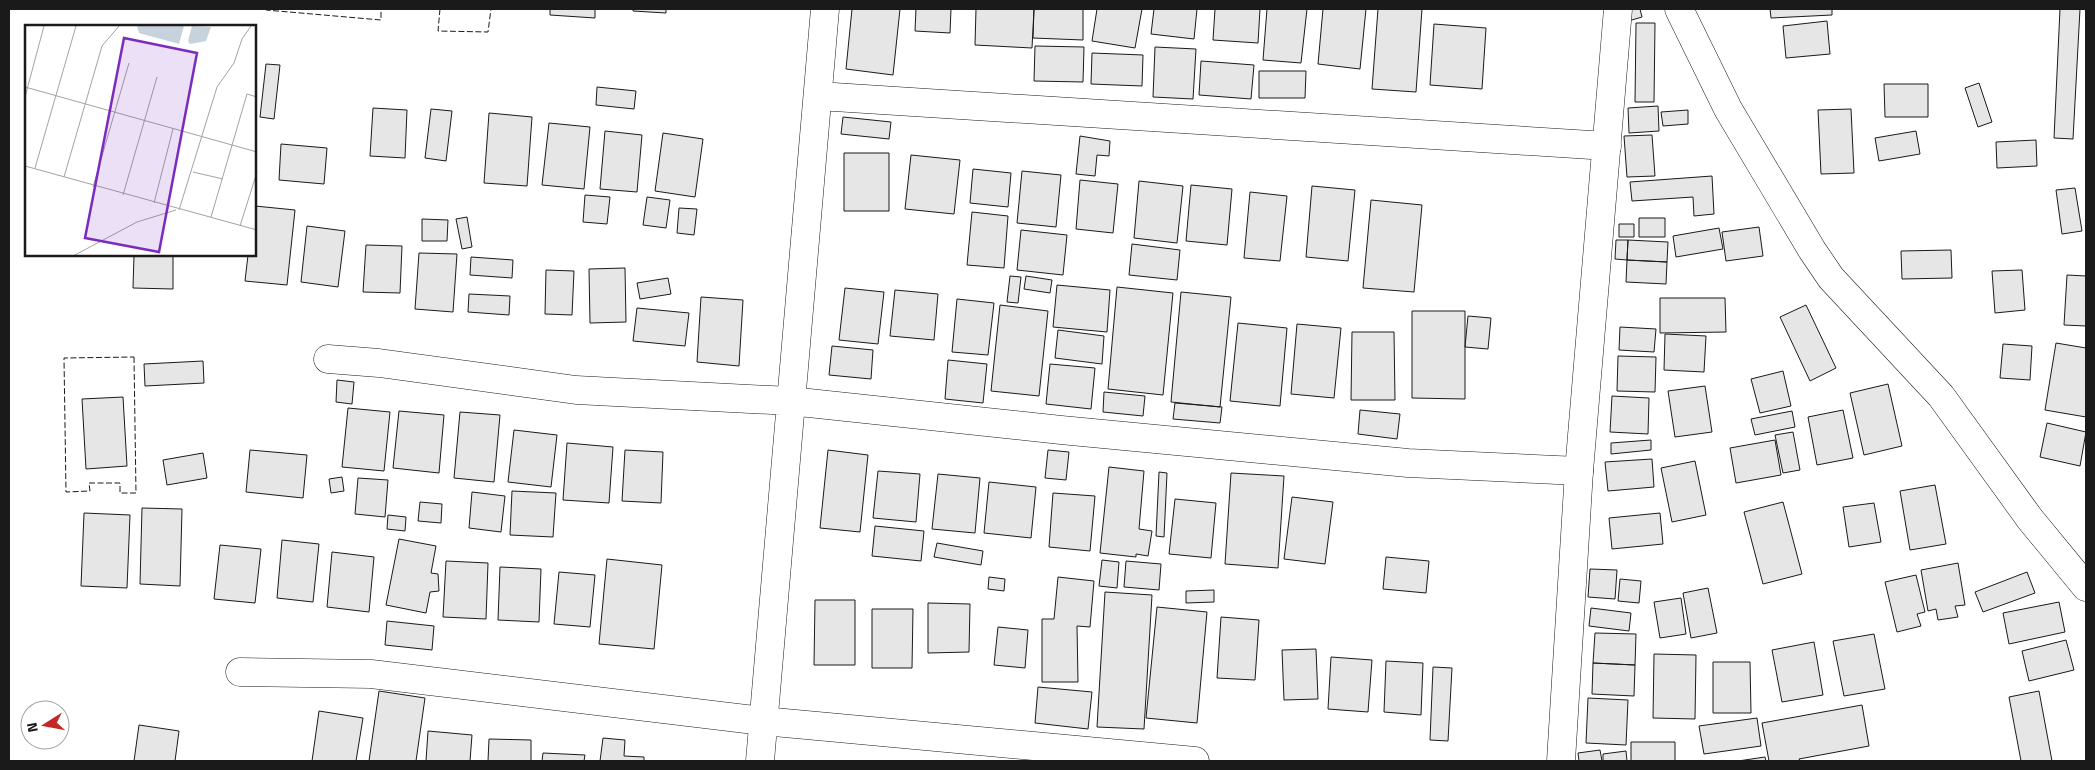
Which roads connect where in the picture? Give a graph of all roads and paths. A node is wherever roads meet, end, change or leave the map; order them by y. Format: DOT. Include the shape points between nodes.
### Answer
graph roads {
  1 [pos="825,9"];
  2 [pos="1618,9"];
  3 [pos="1679,9"];
  4 [pos="818,96"];
  5 [pos="1607,146"];
  6 [pos="328,359"];
  7 [pos="790,401"];
  8 [pos="1579,471"];
  9 [pos="2086,587"];
  10 [pos="240,672"];
  11 [pos="763,721"];
  12 [pos="760,761"];
  13 [pos="1195,761"];
  14 [pos="1561,761"];
  1 -- 4 [label="street"];
  2 -- 5 [label="street"];
  3 -- 9 [label="street" via="1728,110 1831,278 1942,396 2030,520"];
  4 -- 5 [label="street"];
  4 -- 7 [label="street"];
  5 -- 8 [label="street"];
  6 -- 7 [label="street" via="576,390"];
  7 -- 8 [label="street" via="1398,462"];
  7 -- 11 [label="street"];
  8 -- 14 [label="street"];
  10 -- 11 [label="street" via="371,674"];
  11 -- 12 [label="street"];
  11 -- 13 [label="street"];
}
